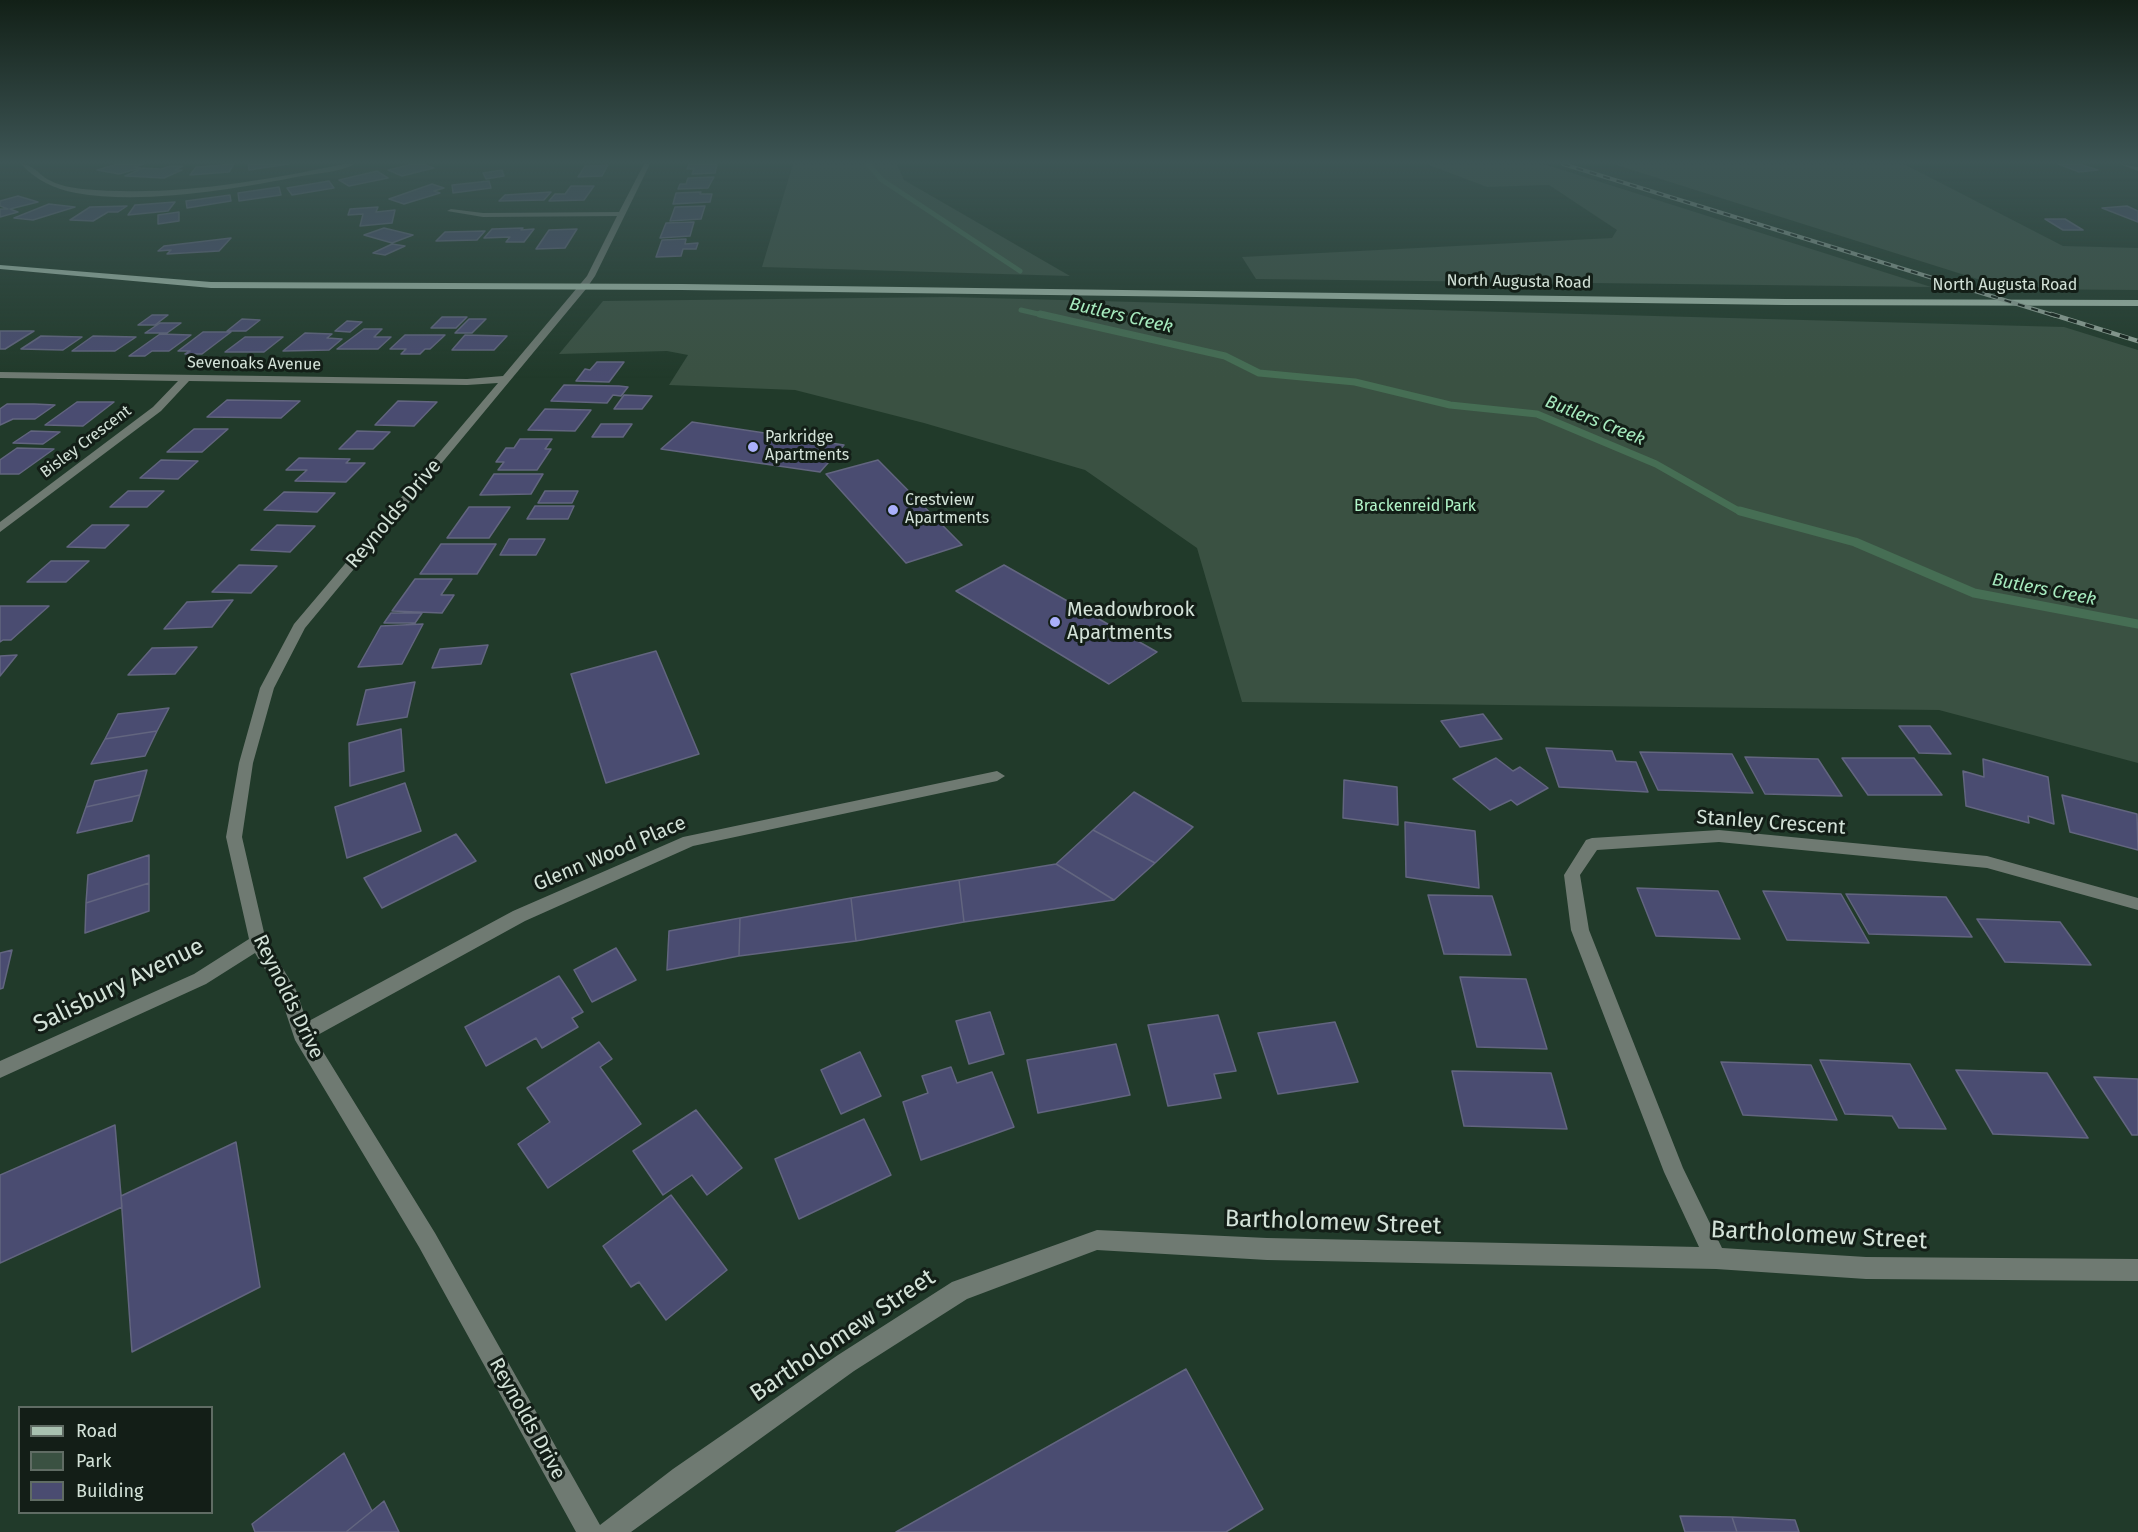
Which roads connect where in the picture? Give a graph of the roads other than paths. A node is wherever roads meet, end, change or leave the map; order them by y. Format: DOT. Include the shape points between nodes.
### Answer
graph roads {
  1 [pos="611,235"];
  2 [pos="0,267"];
  3 [pos="583,287"];
  4 [pos="2138,303"];
  5 [pos="0,375"];
  6 [pos="187,377"];
  7 [pos="507,379"];
  8 [pos="0,528"];
  9 [pos="997,776"];
  10 [pos="2138,904"];
  11 [pos="258,942"];
  12 [pos="302,1034"];
  13 [pos="0,1070"];
  14 [pos="1716,1258"];
  15 [pos="2138,1270"];
  16 [pos="590,1532"];
  17 [pos="610,1532"];
  1 -- 3 [label="street, Reynolds Drive"];
  2 -- 3 [label="main road, North Augusta Road" via="211,285"];
  3 -- 4 [label="main road, North Augusta Road"];
  3 -- 7 [label="street, Reynolds Drive"];
  5 -- 6 [label="street, Sevenoaks Avenue"];
  6 -- 7 [label="street, Sevenoaks Avenue" via="467,382"];
  6 -- 8 [label="street, Bisley Crescent" via="157,409"];
  7 -- 11 [label="street, Reynolds Drive" via="299,627 267,688 246,763 234,837"];
  9 -- 12 [label="street, Glenn Wood Place" via="689,841 519,916"];
  10 -- 14 [label="street, Stanley Crescent" via="1987,862 1719,836 1592,844 1572,875 1580,930 1674,1172"];
  11 -- 12 [label="street, Reynolds Drive" via="287,990"];
  11 -- 13 [label="street, Salisbury Avenue" via="200,979"];
  12 -- 16 [label="street, Reynolds Drive" via="427,1240"];
  14 -- 15 [label="street, Bartholomew Street" via="1866,1268"];
  14 -- 17 [label="street, Bartholomew Street" via="1267,1249 1097,1240 960,1290 846,1363"];
}
